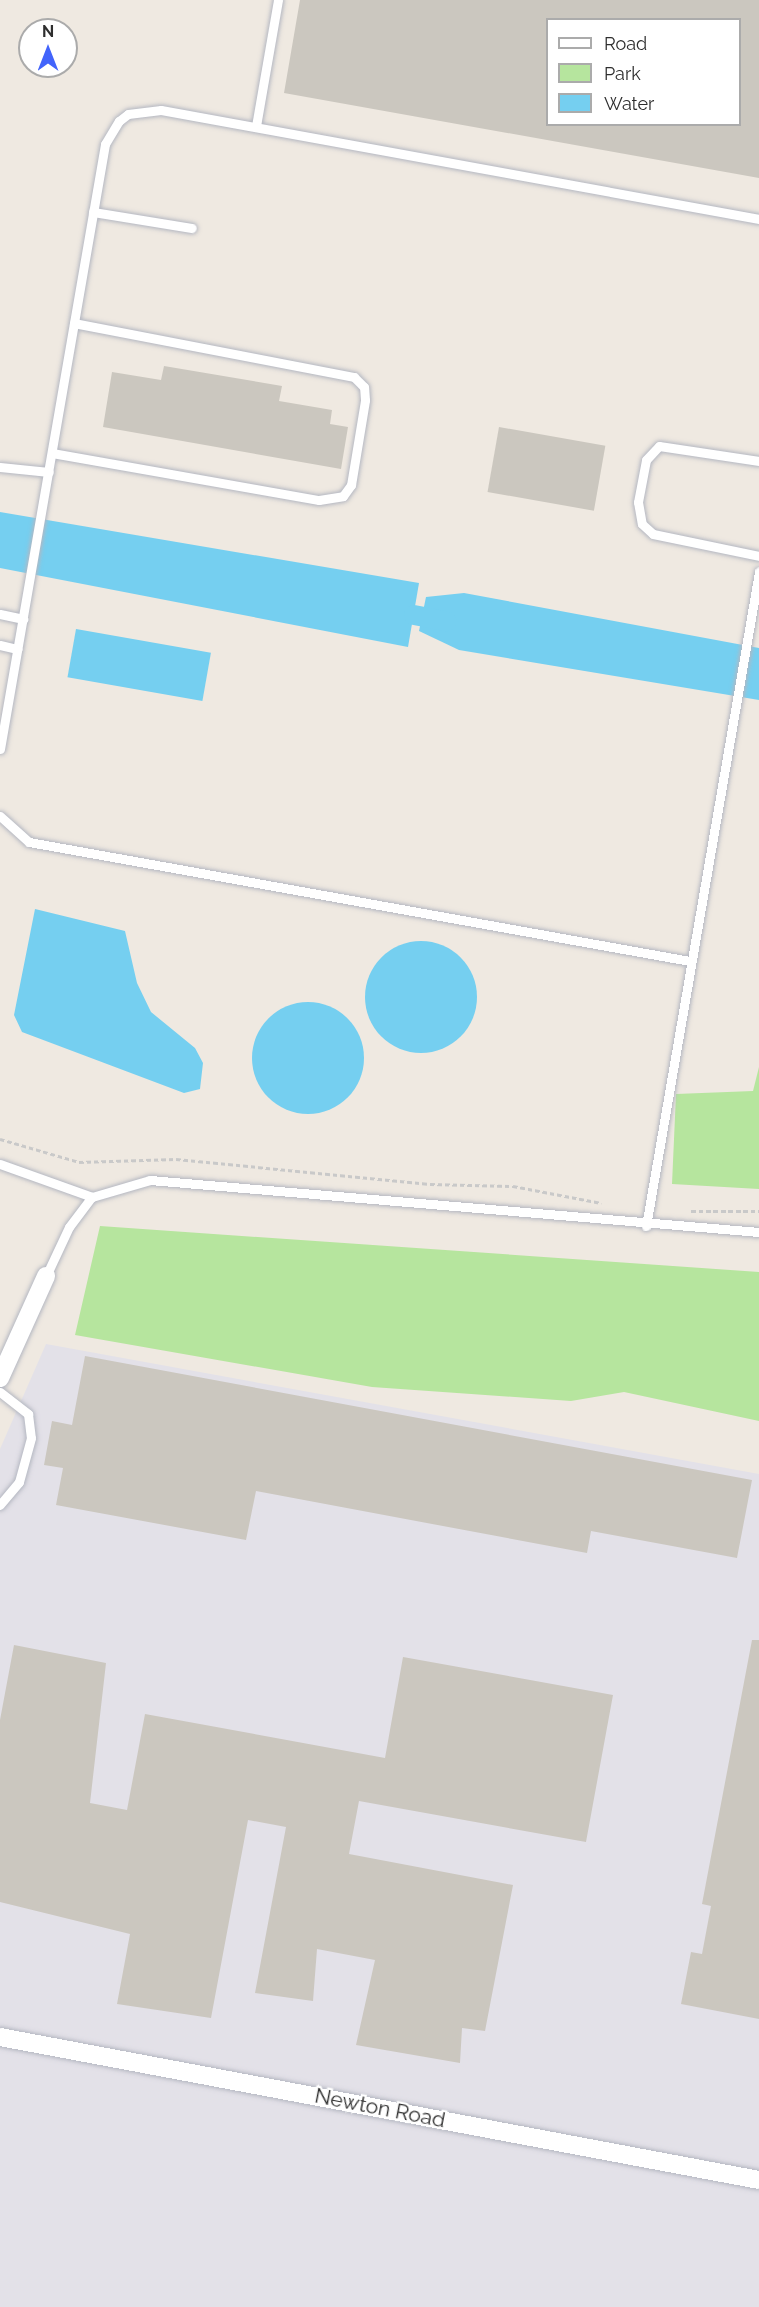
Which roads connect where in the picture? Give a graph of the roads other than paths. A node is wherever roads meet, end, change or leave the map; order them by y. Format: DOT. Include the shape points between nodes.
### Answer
graph roads {
  1 [pos="278,0"];
  2 [pos="256,126"];
  3 [pos="93,212"];
  4 [pos="759,219"];
  5 [pos="192,228"];
  6 [pos="75,323"];
  7 [pos="52,453"];
  8 [pos="759,461"];
  9 [pos="0,467"];
  10 [pos="49,472"];
  11 [pos="759,556"];
  12 [pos="759,572"];
  13 [pos="0,614"];
  14 [pos="23,619"];
  15 [pos="0,645"];
  16 [pos="18,649"];
  17 [pos="0,749"];
  18 [pos="0,816"];
  19 [pos="690,961"];
  20 [pos="0,1164"];
  21 [pos="92,1197"];
  22 [pos="646,1226"];
  23 [pos="759,1232"];
  24 [pos="46,1276"];
  25 [pos="0,1378"];
  26 [pos="0,1392"];
  27 [pos="0,1505"];
  28 [pos="0,2037"];
  29 [pos="759,2180"];
  1 -- 2 [label="lane"];
  2 -- 3 [label="lane" via="161,110 128,114 105,144"];
  2 -- 4 [label="lane"];
  3 -- 5 [label="lane"];
  3 -- 6 [label="lane"];
  6 -- 7 [label="lane"];
  6 -- 7 [label="lane" via="354,377 364,387 365,400 351,485 343,496 319,500"];
  7 -- 10 [label="lane"];
  8 -- 11 [label="lane" via="659,446 646,460 638,502 642,524 653,534"];
  9 -- 10 [label="lane"];
  10 -- 14 [label="lane"];
  12 -- 19 [label="lane"];
  13 -- 14 [label="lane"];
  14 -- 16 [label="lane"];
  15 -- 16 [label="lane"];
  16 -- 17 [label="lane"];
  18 -- 19 [label="lane" via="29,842"];
  19 -- 22 [label="lane"];
  20 -- 21 [label="lane"];
  21 -- 22 [label="lane" via="150,1180"];
  21 -- 24 [label="lane" via="69,1227"];
  22 -- 23 [label="lane"];
  24 -- 25 [label="street"];
  26 -- 27 [label="lane" via="28,1414 32,1437 19,1482"];
  28 -- 29 [label="street, Newton Road"];
}
